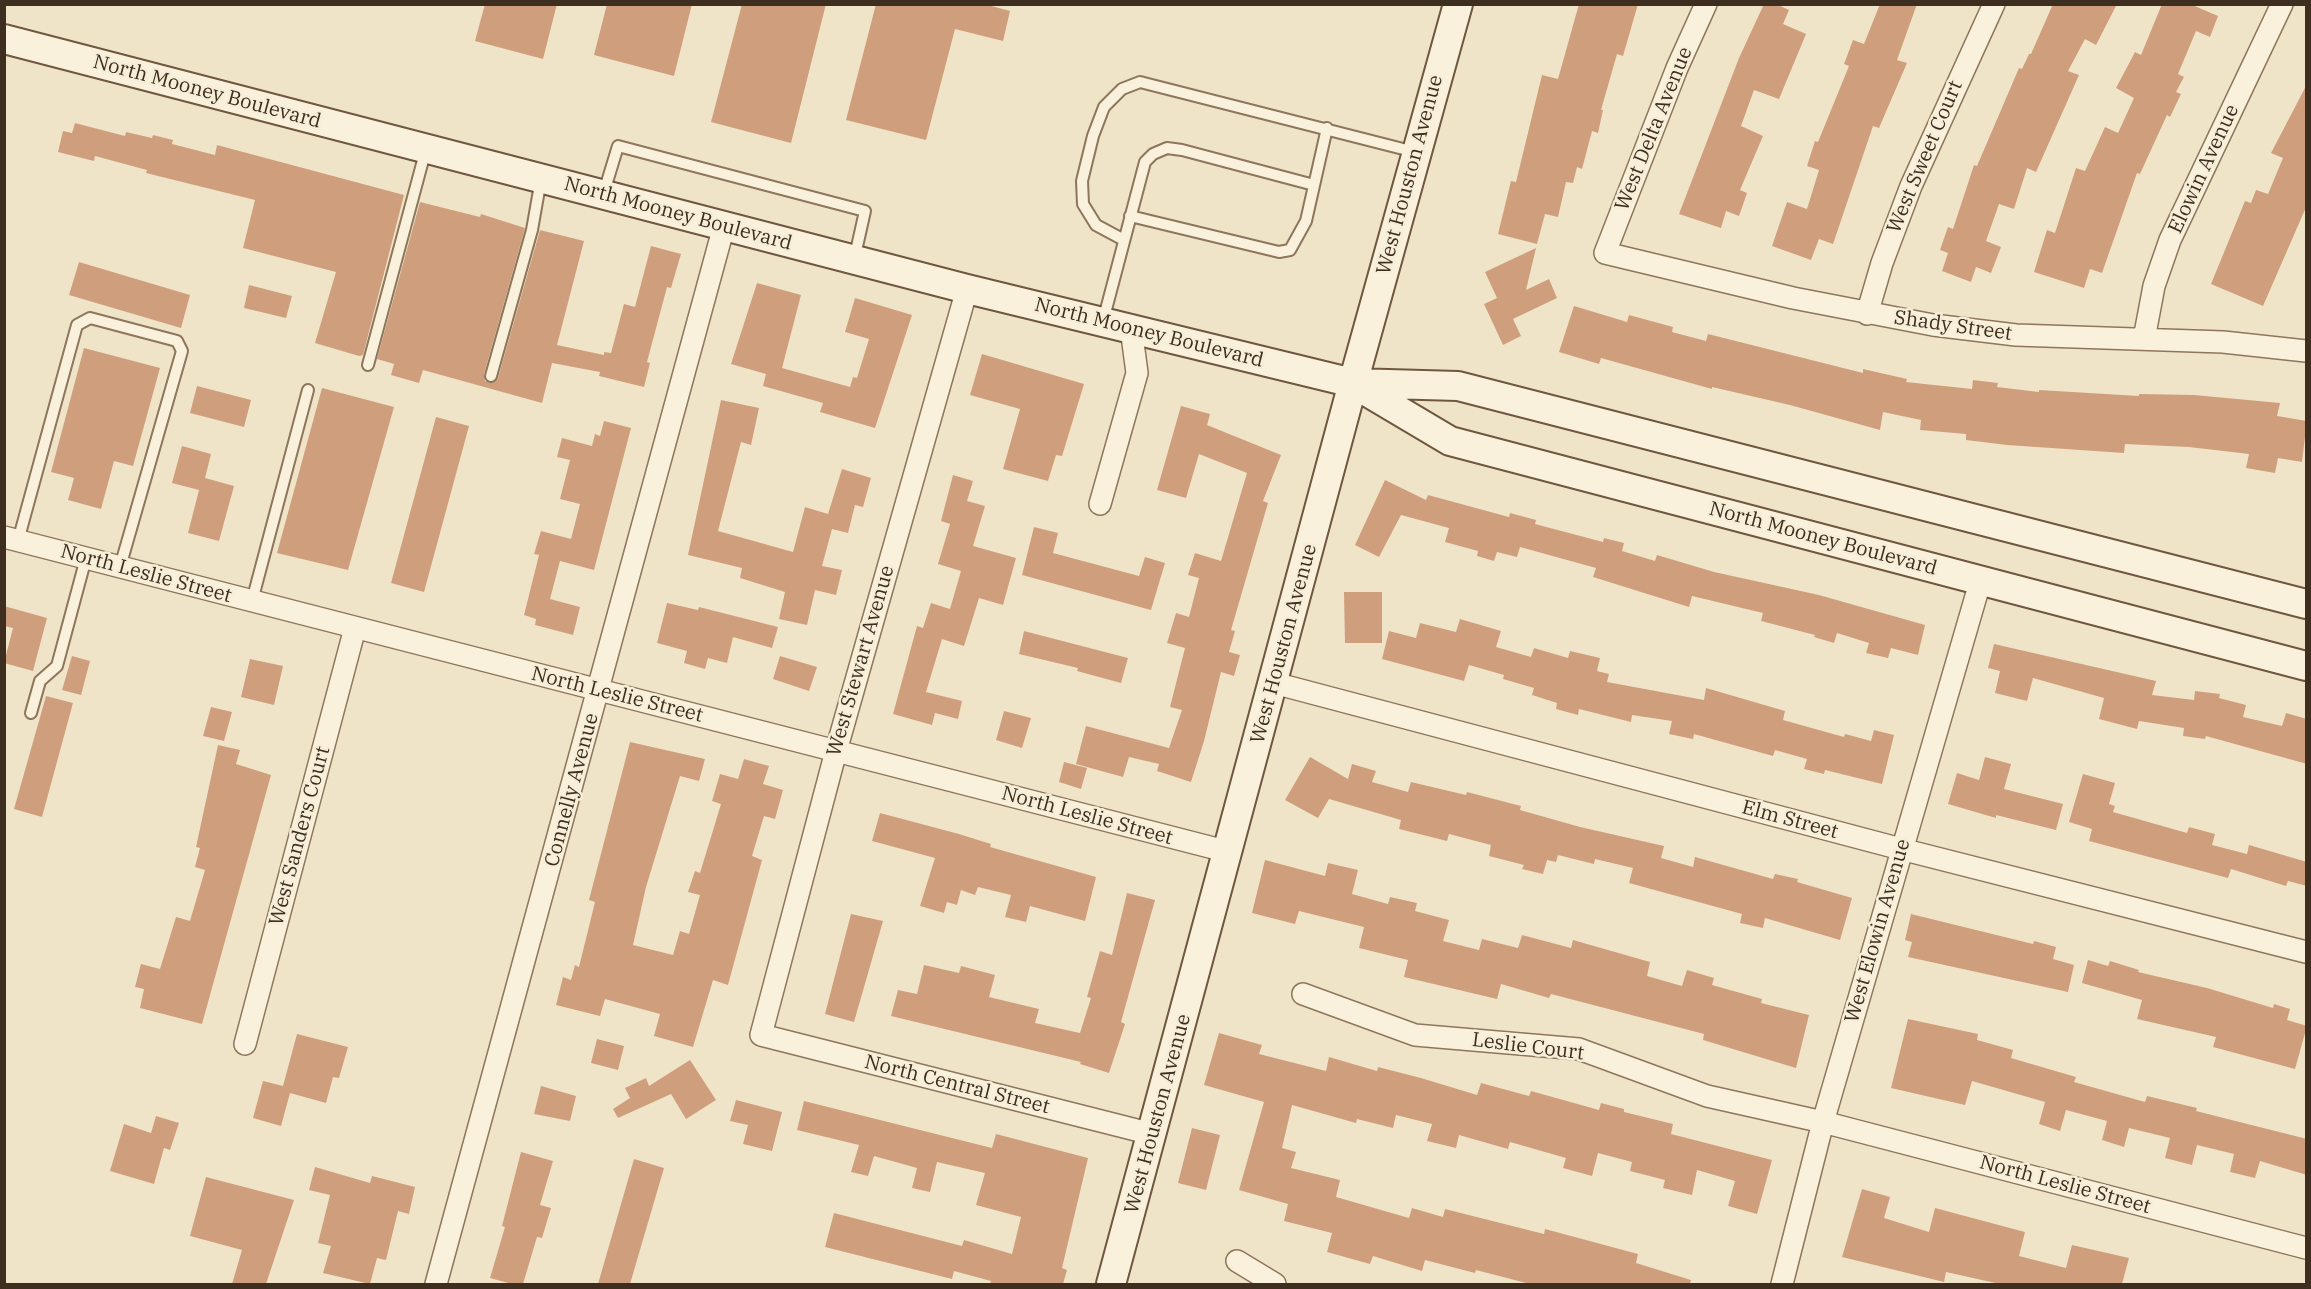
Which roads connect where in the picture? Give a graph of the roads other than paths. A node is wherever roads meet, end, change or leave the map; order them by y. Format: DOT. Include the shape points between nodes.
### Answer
graph roads {
  1 [pos="1458,4"];
  2 [pos="1706,4"];
  3 [pos="1994,4"];
  4 [pos="2282,4"];
  5 [pos="4,39"];
  6 [pos="1327,128"];
  7 [pos="426,149"];
  8 [pos="1415,152"];
  9 [pos="541,179"];
  10 [pos="1314,185"];
  11 [pos="603,195"];
  12 [pos="1130,216"];
  13 [pos="724,226"];
  14 [pos="1124,240"];
  15 [pos="1605,254"];
  16 [pos="854,260"];
  17 [pos="967,289"];
  18 [pos="1868,314"];
  19 [pos="1103,321"];
  20 [pos="1131,328"];
  21 [pos="2144,339"];
  22 [pos="2307,351"];
  23 [pos="368,365"];
  24 [pos="491,376"];
  25 [pos="1353,383"];
  26 [pos="308,390"];
  27 [pos="1101,504"];
  28 [pos="11,539"];
  29 [pos="86,558"];
  30 [pos="120,567"];
  31 [pos="1981,579"];
  32 [pos="252,601"];
  33 [pos="2307,604"];
  34 [pos="355,628"];
  35 [pos="2307,666"];
  36 [pos="1274,683"];
  37 [pos="599,691"];
  38 [pos="31,713"];
  39 [pos="836,751"];
  40 [pos="1901,849"];
  41 [pos="1229,852"];
  42 [pos="2307,952"];
  43 [pos="1303,994"];
  44 [pos="760,1035"];
  45 [pos="245,1044"];
  46 [pos="1823,1122"];
  47 [pos="1152,1134"];
  48 [pos="2307,1248"];
  49 [pos="1237,1261"];
  50 [pos="436,1284"];
  51 [pos="1111,1284"];
  52 [pos="1275,1284"];
  53 [pos="1782,1284"];
  1 -- 8 [label="street, West Houston Avenue"];
  2 -- 15 [label="street, West Delta Avenue"];
  3 -- 18 [label="street, West Sweet Court" via="1911,186"];
  4 -- 21 [label="street, Elowin Avenue" via="2170,240 2154,286"];
  5 -- 7 [label="street, North Mooney Boulevard"];
  6 -- 8 [label="lane"];
  6 -- 10 [label="lane"];
  6 -- 14 [label="lane" via="1156,84 1140,82 1122,89 1104,108 1082,181 1083,204 1095,225"];
  7 -- 9 [label="street, North Mooney Boulevard"];
  7 -- 23 [label="lane"];
  8 -- 25 [label="street, West Houston Avenue"];
  9 -- 11 [label="street, North Mooney Boulevard"];
  9 -- 24 [label="lane" via="532,230"];
  10 -- 12 [label="lane" via="1306,220 1290,249 1279,252"];
  10 -- 12 [label="lane" via="1167,148 1145,162"];
  11 -- 13 [label="street, North Mooney Boulevard"];
  11 -- 16 [label="lane" via="618,146 865,212"];
  12 -- 14 [label="lane"];
  13 -- 16 [label="street, North Mooney Boulevard"];
  13 -- 37 [label="street, Connelly Avenue"];
  14 -- 19 [label="lane"];
  15 -- 18 [label="street, Shady Street"];
  16 -- 17 [label="street, North Mooney Boulevard"];
  17 -- 19 [label="street, North Mooney Boulevard"];
  17 -- 39 [label="street, West Stewart Avenue"];
  18 -- 21 [label="street, Shady Street" via="2016,335"];
  19 -- 20 [label="street, North Mooney Boulevard"];
  20 -- 25 [label="street, North Mooney Boulevard"];
  20 -- 27 [label="street" via="1137,373"];
  21 -- 22 [label="street, Shady Street"];
  25 -- 31 [label="street, North Mooney Boulevard" via="1450,441"];
  25 -- 33 [label="street, North Mooney Boulevard" via="1458,386"];
  25 -- 36 [label="street, West Houston Avenue"];
  26 -- 32 [label="lane"];
  28 -- 29 [label="street, North Leslie Street"];
  28 -- 30 [label="lane" via="77,325 90,318 177,341 182,351"];
  29 -- 30 [label="street, North Leslie Street"];
  29 -- 38 [label="lane" via="57,666 40,681"];
  30 -- 32 [label="street, North Leslie Street"];
  31 -- 35 [label="street, North Mooney Boulevard"];
  31 -- 40 [label="street, West Elowin Avenue"];
  32 -- 34 [label="street, North Leslie Street"];
  34 -- 37 [label="street, North Leslie Street"];
  34 -- 45 [label="street, West Sanders Court"];
  36 -- 40 [label="street, Elm Street"];
  36 -- 41 [label="street, West Houston Avenue"];
  37 -- 39 [label="street, North Leslie Street"];
  37 -- 50 [label="street, Connelly Avenue"];
  39 -- 41 [label="street, North Leslie Street"];
  39 -- 44 [label="street, West Stewart Avenue"];
  40 -- 42 [label="street, Elm Street"];
  40 -- 46 [label="street, West Elowin Avenue"];
  41 -- 47 [label="street, West Houston Avenue"];
  43 -- 46 [label="street, Leslie Court" via="1415,1035 1579,1049 1707,1096"];
  44 -- 47 [label="street, North Central Street"];
  46 -- 48 [label="street, North Leslie Street"];
  46 -- 53 [label="street, West Elowin Avenue"];
  47 -- 51 [label="street, West Houston Avenue"];
  49 -- 52 [label="street"];
}
